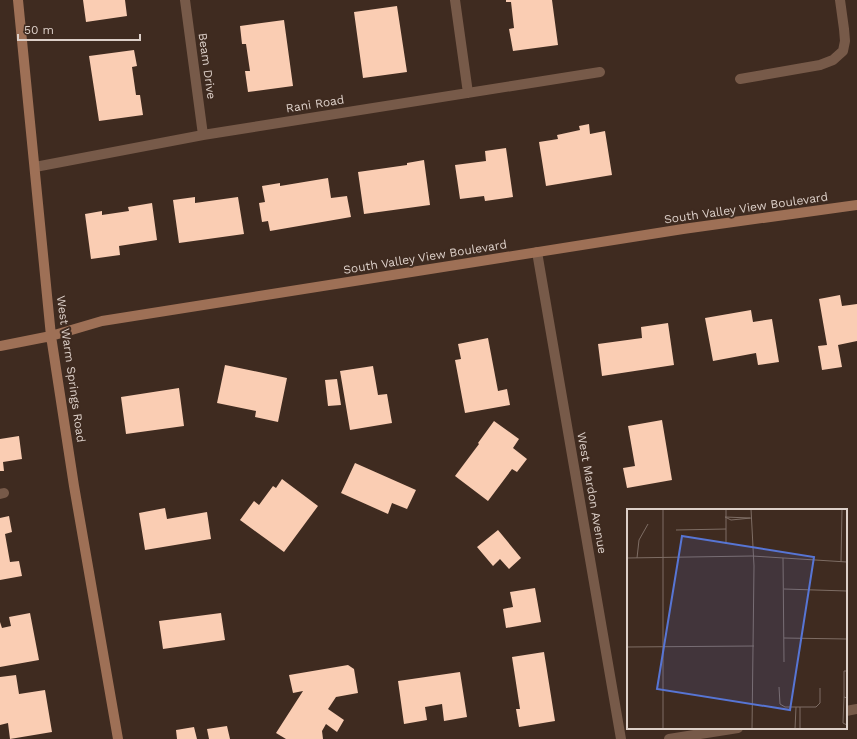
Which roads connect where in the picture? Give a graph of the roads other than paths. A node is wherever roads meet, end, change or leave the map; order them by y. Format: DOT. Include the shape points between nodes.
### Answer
graph roads {
  1 [pos="18,0"];
  2 [pos="185,0"];
  3 [pos="455,0"];
  4 [pos="840,0"];
  5 [pos="600,72"];
  6 [pos="740,79"];
  7 [pos="468,93"];
  8 [pos="203,135"];
  9 [pos="35,167"];
  10 [pos="857,205"];
  11 [pos="538,252"];
  12 [pos="52,336"];
  13 [pos="0,346"];
  14 [pos="857,709"];
  15 [pos="847,711"];
  16 [pos="732,729"];
  17 [pos="118,739"];
  18 [pos="621,739"];
  19 [pos="668,739"];
  1 -- 9 [label="main road, West Warm Springs Road"];
  2 -- 8 [label="street, Beam Drive"];
  3 -- 7 [label="street"];
  4 -- 6 [label="street" via="845,41 842,51 833,60 820,65"];
  5 -- 7 [label="street, Rani Road"];
  7 -- 8 [label="street, Rani Road"];
  8 -- 9 [label="street, Rani Road"];
  9 -- 12 [label="main road, West Warm Springs Road"];
  10 -- 11 [label="main road, South Valley View Boulevard"];
  11 -- 12 [label="main road, South Valley View Boulevard" via="102,321"];
  11 -- 18 [label="street, West Mardon Avenue"];
  12 -- 13 [label="main road, South Valley View Boulevard"];
  12 -- 17 [label="main road, West Warm Springs Road" via="74,486"];
  14 -- 15 [label="street"];
  16 -- 19 [label="street"];
}
